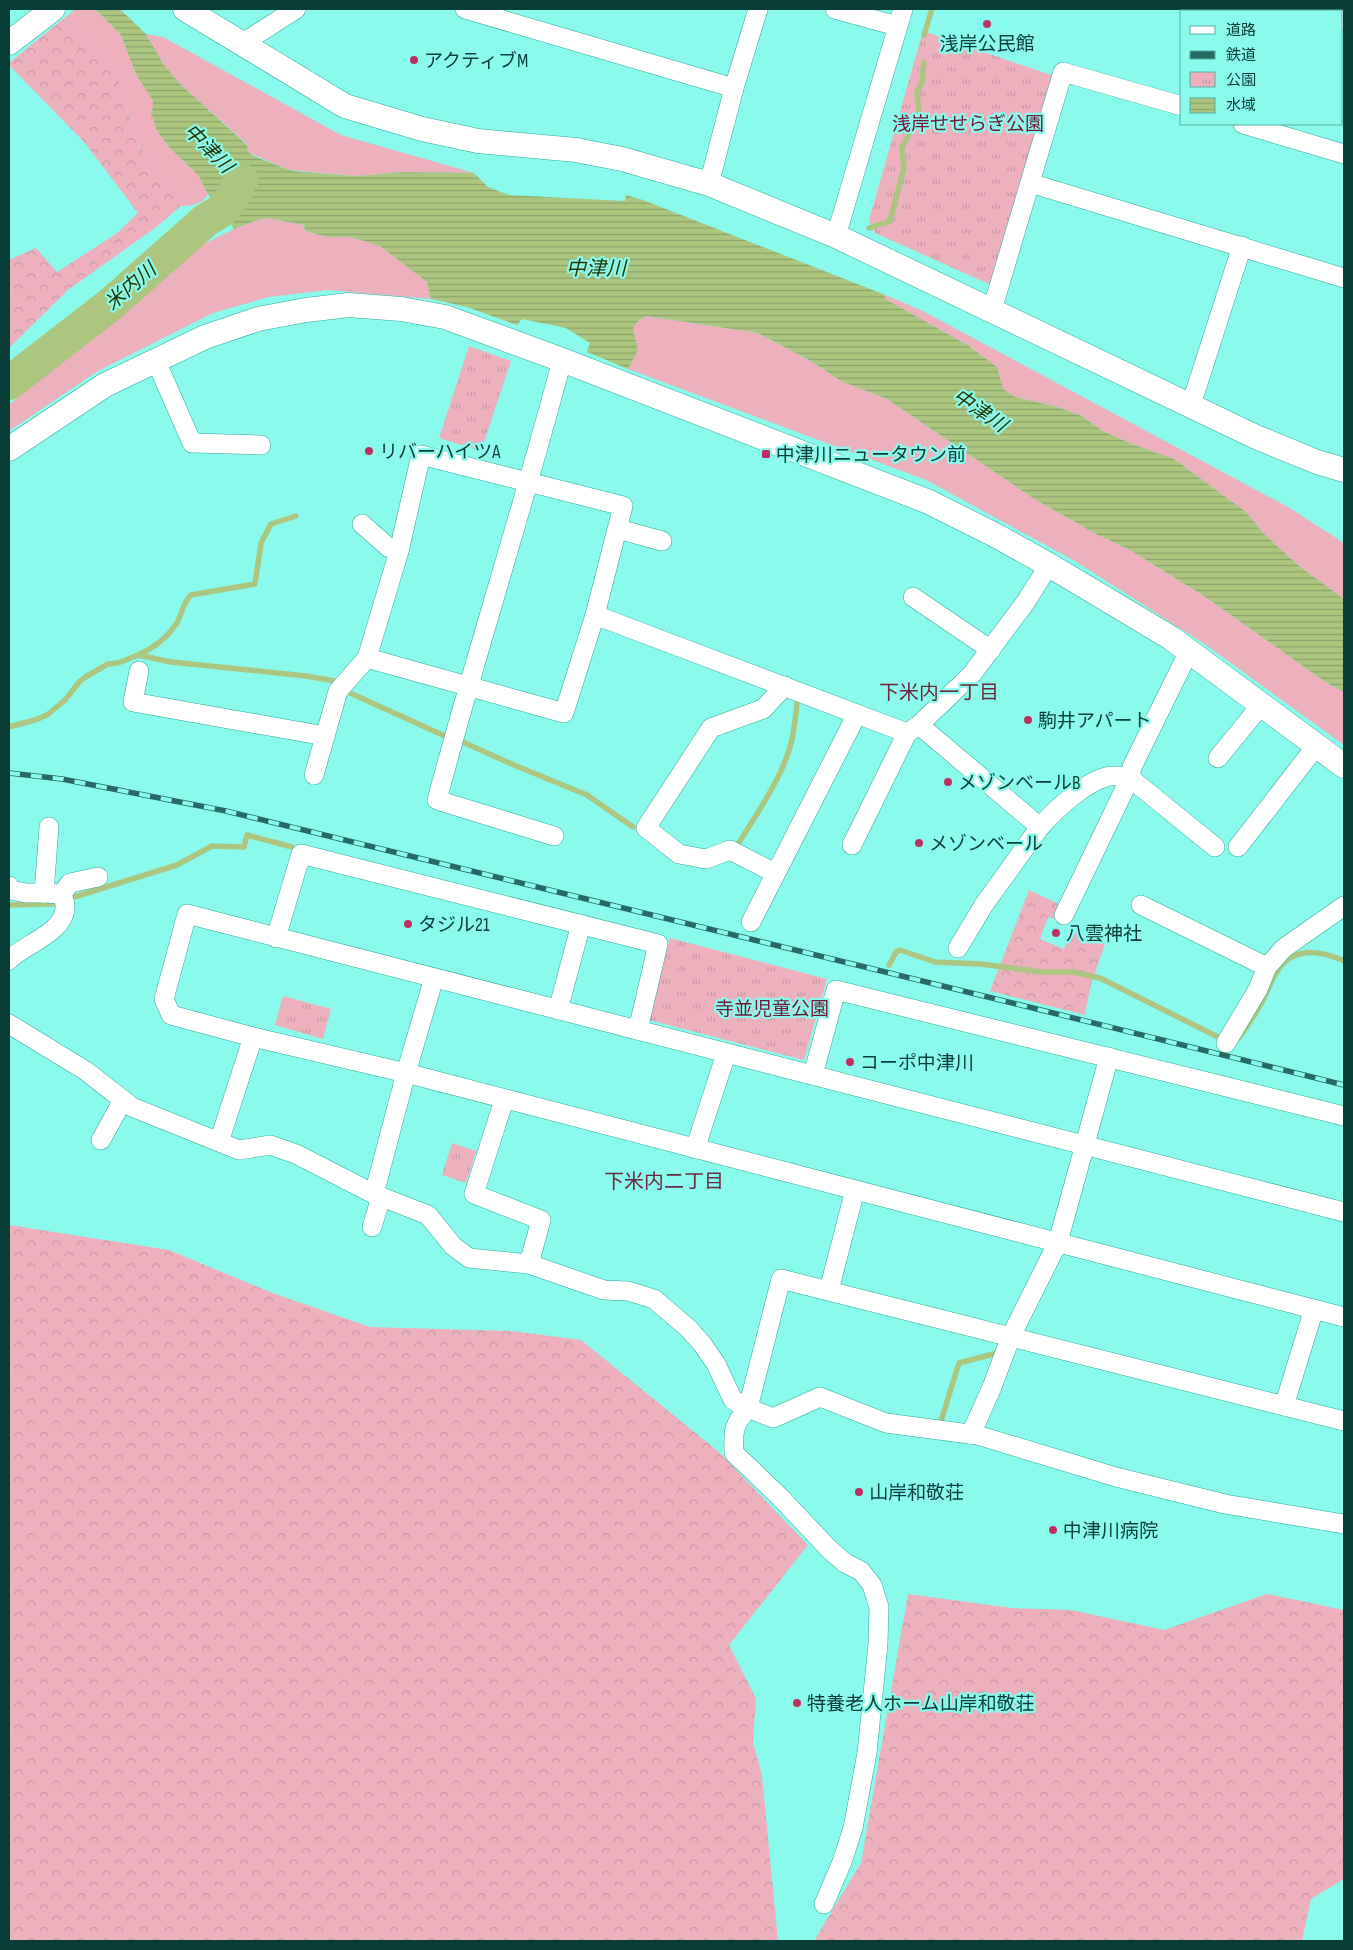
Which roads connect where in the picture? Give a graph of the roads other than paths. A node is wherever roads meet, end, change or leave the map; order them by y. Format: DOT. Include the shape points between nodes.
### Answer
graph roads {
  1 [pos="53,9"];
  2 [pos="185,9"];
  3 [pos="296,9"];
  4 [pos="466,9"];
  5 [pos="758,9"];
  6 [pos="835,9"];
  7 [pos="900,18"];
  8 [pos="9,43"];
  9 [pos="243,44"];
  10 [pos="734,88"];
  11 [pos="1180,105"];
  12 [pos="1246,125"];
  13 [pos="1344,154"];
  14 [pos="1030,183"];
  15 [pos="709,184"];
  16 [pos="836,236"];
  17 [pos="1242,246"];
  18 [pos="1344,278"];
  19 [pos="992,310"];
  20 [pos="562,360"];
  21 [pos="156,361"];
  22 [pos="1191,405"];
  23 [pos="261,445"];
  24 [pos="9,449"];
  25 [pos="1344,470"];
  26 [pos="528,482"];
  27 [pos="362,524"];
  28 [pos="618,529"];
  29 [pos="662,541"];
  30 [pos="399,551"];
  31 [pos="1049,566"];
  32 [pos="913,597"];
  33 [pos="595,615"];
  34 [pos="991,650"];
  35 [pos="1189,652"];
  36 [pos="367,658"];
  37 [pos="139,671"];
  38 [pos="468,685"];
  39 [pos="786,686"];
  40 [pos="1262,704"];
  41 [pos="857,714"];
  42 [pos="913,729"];
  43 [pos="325,736"];
  44 [pos="1317,745"];
  45 [pos="1218,758"];
  46 [pos="1344,766"];
  47 [pos="314,775"];
  48 [pos="1130,778"];
  49 [pos="1040,826"];
  50 [pos="48,827"];
  51 [pos="554,836"];
  52 [pos="852,845"];
  53 [pos="1238,846"];
  54 [pos="1214,848"];
  55 [pos="775,873"];
  56 [pos="98,877"];
  57 [pos="9,886"];
  58 [pos="53,894"];
  59 [pos="1142,905"];
  60 [pos="1344,906"];
  61 [pos="1064,915"];
  62 [pos="751,922"];
  63 [pos="581,924"];
  64 [pos="276,938"];
  65 [pos="958,948"];
  66 [pos="9,960"];
  67 [pos="1267,968"];
  68 [pos="434,978"];
  69 [pos="558,1010"];
  70 [pos="9,1024"];
  71 [pos="638,1030"];
  72 [pos="253,1038"];
  73 [pos="1226,1042"];
  74 [pos="726,1054"];
  75 [pos="1109,1058"];
  76 [pos="406,1074"];
  77 [pos="813,1074"];
  78 [pos="123,1100"];
  79 [pos="504,1100"];
  80 [pos="1344,1116"];
  81 [pos="100,1140"];
  82 [pos="219,1142"];
  83 [pos="1084,1144"];
  84 [pos="694,1149"];
  85 [pos="855,1190"];
  86 [pos="378,1195"];
  87 [pos="1344,1212"];
  88 [pos="372,1227"];
  89 [pos="1058,1242"];
  90 [pos="529,1264"];
  91 [pos="618,1290"];
  92 [pos="829,1290"];
  93 [pos="600,1299"];
  94 [pos="1314,1309"];
  95 [pos="1344,1317"];
  96 [pos="1011,1336"];
  97 [pos="1284,1406"];
  98 [pos="748,1408"];
  99 [pos="1344,1421"];
  100 [pos="971,1434"];
  101 [pos="1344,1524"];
  102 [pos="824,1904"];
  1 -- 8 [label="street"];
  2 -- 9 [label="street"];
  3 -- 9 [label="street"];
  4 -- 10 [label="street"];
  5 -- 10 [label="street"];
  6 -- 7 [label="street"];
  7 -- 16 [label="street"];
  9 -- 15 [label="street" via="345,106 422,129 478,141 576,150 622,159"];
  10 -- 15 [label="street"];
  11 -- 14 [label="street" via="1063,72"];
  12 -- 13 [label="street"];
  14 -- 17 [label="street"];
  14 -- 19 [label="street"];
  15 -- 16 [label="street"];
  16 -- 19 [label="street"];
  17 -- 18 [label="street"];
  17 -- 22 [label="street"];
  19 -- 22 [label="street"];
  20 -- 21 [label="street" via="445,317 349,305 258,319 205,337"];
  20 -- 26 [label="street"];
  20 -- 31 [label="street" via="929,502"];
  21 -- 23 [label="street" via="192,443"];
  21 -- 24 [label="street" via="105,385"];
  22 -- 25 [label="street" via="1256,437"];
  26 -- 28 [label="street" via="624,506"];
  26 -- 30 [label="street" via="421,455"];
  26 -- 38 [label="street"];
  27 -- 30 [label="street" via="388,547"];
  28 -- 29 [label="street"];
  28 -- 33 [label="street"];
  30 -- 36 [label="street"];
  31 -- 34 [label="street"];
  31 -- 35 [label="street"];
  32 -- 34 [label="street"];
  33 -- 38 [label="street" via="564,713"];
  33 -- 39 [label="street"];
  34 -- 42 [label="street" via="972,674"];
  35 -- 40 [label="street"];
  35 -- 48 [label="street" via="1132,767"];
  36 -- 38 [label="street"];
  36 -- 43 [label="street" via="338,691"];
  37 -- 43 [label="street" via="133,702"];
  38 -- 51 [label="street" via="437,800"];
  39 -- 41 [label="street"];
  39 -- 55 [label="street" via="763,708 711,728 646,828 679,854 706,859 730,850"];
  40 -- 44 [label="street"];
  40 -- 45 [label="street"];
  41 -- 42 [label="street"];
  41 -- 55 [label="street"];
  42 -- 49 [label="street"];
  42 -- 52 [label="street"];
  43 -- 47 [label="street"];
  44 -- 46 [label="street"];
  44 -- 53 [label="street"];
  48 -- 49 [label="street" via="1107,776 1083,788"];
  48 -- 54 [label="street"];
  48 -- 61 [label="street"];
  49 -- 65 [label="street" via="983,906"];
  50 -- 58 [label="street"];
  55 -- 62 [label="street"];
  56 -- 58 [label="street" via="70,884"];
  57 -- 58 [label="street" via="12,890 26,893"];
  58 -- 66 [label="street" via="65,909 59,926"];
  59 -- 67 [label="street"];
  60 -- 67 [label="street" via="1284,948"];
  63 -- 64 [label="street" via="301,854"];
  63 -- 69 [label="street"];
  63 -- 71 [label="street" via="658,944"];
  64 -- 68 [label="street"];
  64 -- 72 [label="street" via="187,914 164,999 171,1015"];
  67 -- 73 [label="street"];
  68 -- 69 [label="street"];
  68 -- 76 [label="street"];
  69 -- 71 [label="street"];
  70 -- 78 [label="street" via="86,1071"];
  71 -- 74 [label="street"];
  72 -- 76 [label="street"];
  72 -- 82 [label="street"];
  74 -- 77 [label="street"];
  74 -- 84 [label="street"];
  75 -- 77 [label="street" via="836,990"];
  75 -- 80 [label="street"];
  75 -- 83 [label="street"];
  76 -- 79 [label="street"];
  76 -- 86 [label="street"];
  77 -- 83 [label="street"];
  78 -- 81 [label="street"];
  78 -- 82 [label="street" via="132,1107"];
  79 -- 84 [label="street"];
  79 -- 90 [label="street" via="474,1194 540,1220"];
  82 -- 86 [label="street" via="239,1150 270,1145 296,1154"];
  83 -- 87 [label="street"];
  83 -- 89 [label="street"];
  84 -- 85 [label="street"];
  85 -- 89 [label="street"];
  85 -- 92 [label="street"];
  86 -- 88 [label="street"];
  86 -- 90 [label="street" via="428,1215 453,1246 469,1258"];
  89 -- 94 [label="street"];
  89 -- 96 [label="street"];
  90 -- 91 [label="street" via="604,1290"];
  91 -- 93 [label="street" via="604,1294"];
  91 -- 98 [label="street" via="654,1299 672,1312 716,1364 733,1400"];
  92 -- 96 [label="street"];
  92 -- 98 [label="street" via="782,1279"];
  94 -- 95 [label="street"];
  94 -- 97 [label="street"];
  96 -- 97 [label="street"];
  96 -- 100 [label="street"];
  97 -- 99 [label="street"];
  98 -- 100 [label="street" via="774,1418 820,1397 886,1423"];
  98 -- 102 [label="street" via="737,1420 734,1453 829,1549 861,1571 872,1585 879,1607 867,1752 853,1828"];
  100 -- 101 [label="street" via="1207,1500"];
}
